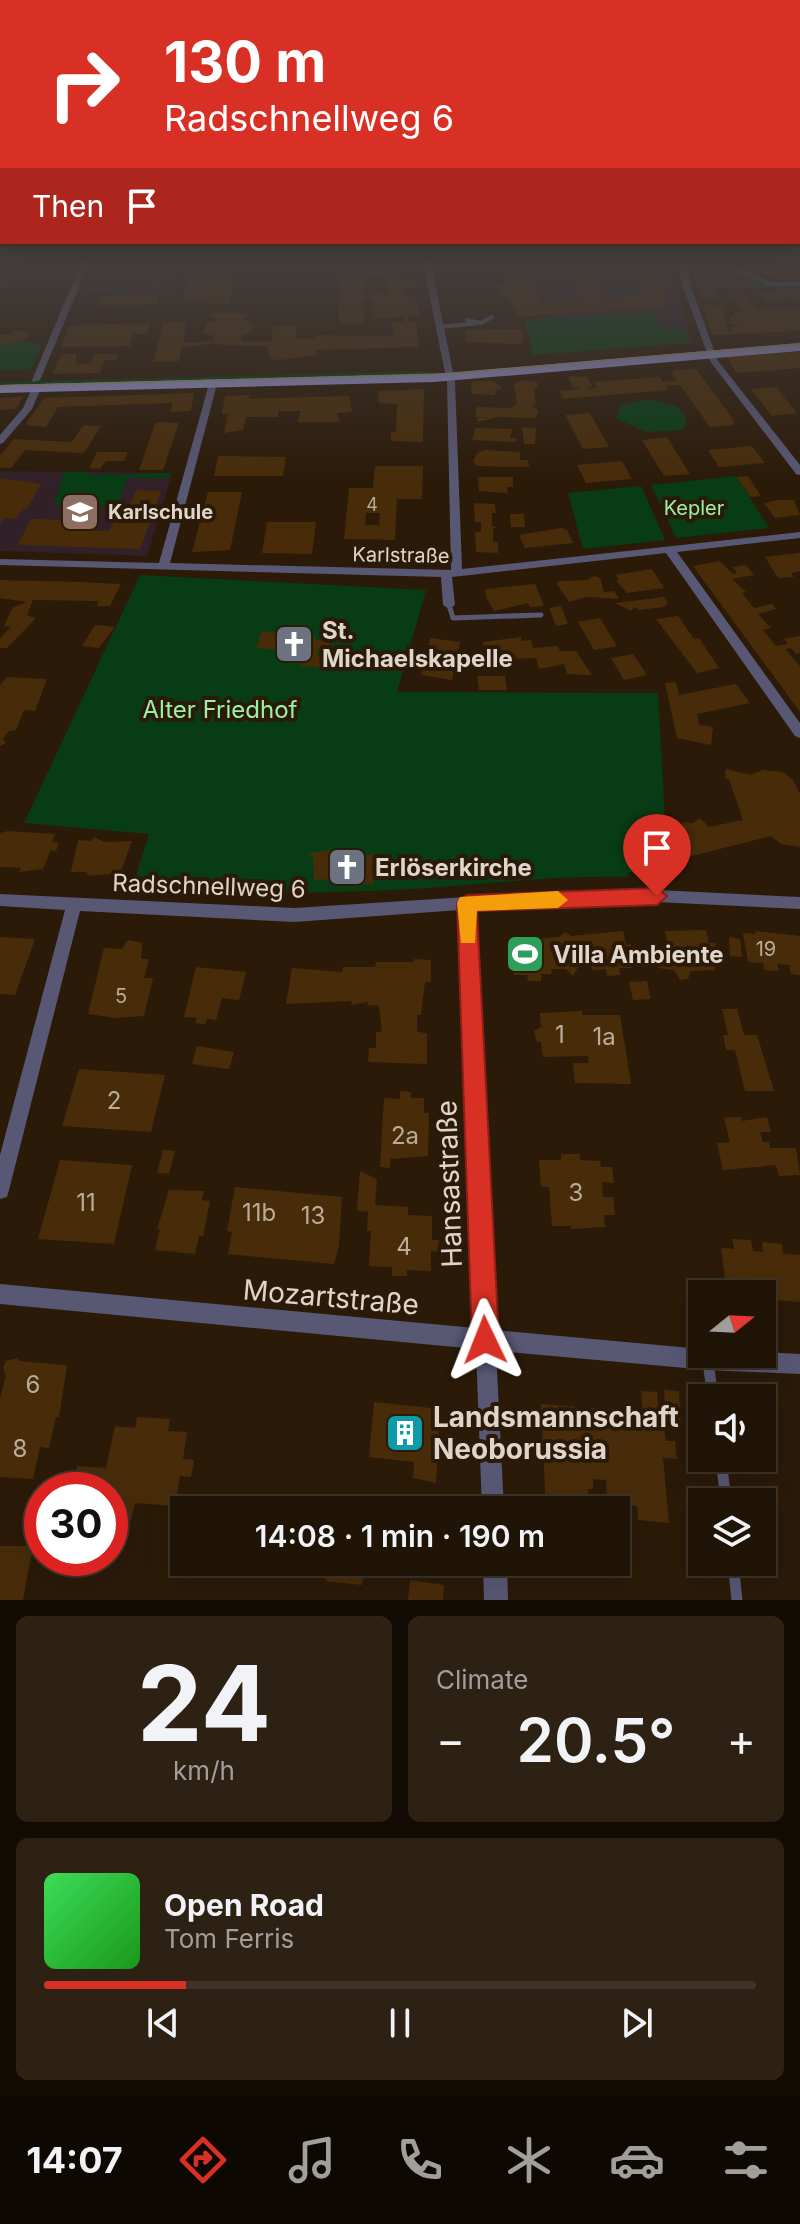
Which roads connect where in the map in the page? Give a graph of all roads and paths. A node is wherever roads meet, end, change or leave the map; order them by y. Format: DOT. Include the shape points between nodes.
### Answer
graph roads {
  1 [pos="57,334"];
  2 [pos="440,334"];
  3 [pos="705,334"];
  4 [pos="800,339"];
  5 [pos="800,347"];
  6 [pos="710,350"];
  7 [pos="449,372"];
  8 [pos="0,381"];
  9 [pos="36,384"];
  10 [pos="213,384"];
  11 [pos="0,389"];
  12 [pos="0,441"];
  13 [pos="800,472"];
  14 [pos="800,535"];
  15 [pos="669,549"];
  16 [pos="0,562"];
  17 [pos="164,566"];
  18 [pos="451,574"];
  19 [pos="449,605"];
  20 [pos="541,615"];
  21 [pos="800,733"];
  22 [pos="5,900"];
  23 [pos="800,902"];
  24 [pos="467,903"];
  25 [pos="74,906"];
  26 [pos="0,1190"];
  27 [pos="0,1294"];
  28 [pos="485,1340"];
  29 [pos="688,1358"];
  30 [pos="776,1363"];
  31 [pos="800,1364"];
  32 [pos="492,1496"];
  33 [pos="495,1576"];
  34 [pos="734,1576"];
  35 [pos="496,1600"];
  36 [pos="737,1600"];
  1 -- 9 [label="street"];
  2 -- 7 [label="street"];
  3 -- 6 [label="street"];
  4 -- 6 [label="main road"];
  5 -- 6 [label="main road"];
  6 -- 7 [label="main road"];
  6 -- 13 [label="street"];
  7 -- 9 [label="main road"];
  7 -- 10 [label="main road"];
  7 -- 18 [label="street"];
  8 -- 9 [label="main road"];
  9 -- 10 [label="main road"];
  9 -- 11 [label="main road"];
  9 -- 12 [label="street" via="27,409"];
  10 -- 17 [label="street"];
  14 -- 15 [label="street, Karlstraße"];
  15 -- 18 [label="street, Karlstraße"];
  15 -- 21 [label="street"];
  16 -- 17 [label="street, Karlstraße"];
  17 -- 18 [label="street, Karlstraße"];
  18 -- 19 [label="street"];
  19 -- 20 [label="lane" via="453,618"];
  22 -- 25 [label="street, Radschnellweg 6"];
  23 -- 24 [label="street, Radschnellweg 6" via="657,896"];
  24 -- 25 [label="street, Radschnellweg 6" via="294,915"];
  24 -- 28 [label="street, Hansastraße"];
  25 -- 26 [label="street"];
  27 -- 28 [label="street, Mozartstraße"];
  28 -- 29 [label="street, Mozartstraße"];
  28 -- 32 [label="street, Hansastraße"];
  30 -- 31 [label="street, Mozartstraße"];
  33 -- 35 [label="street"];
  34 -- 36 [label="lane"];
}
